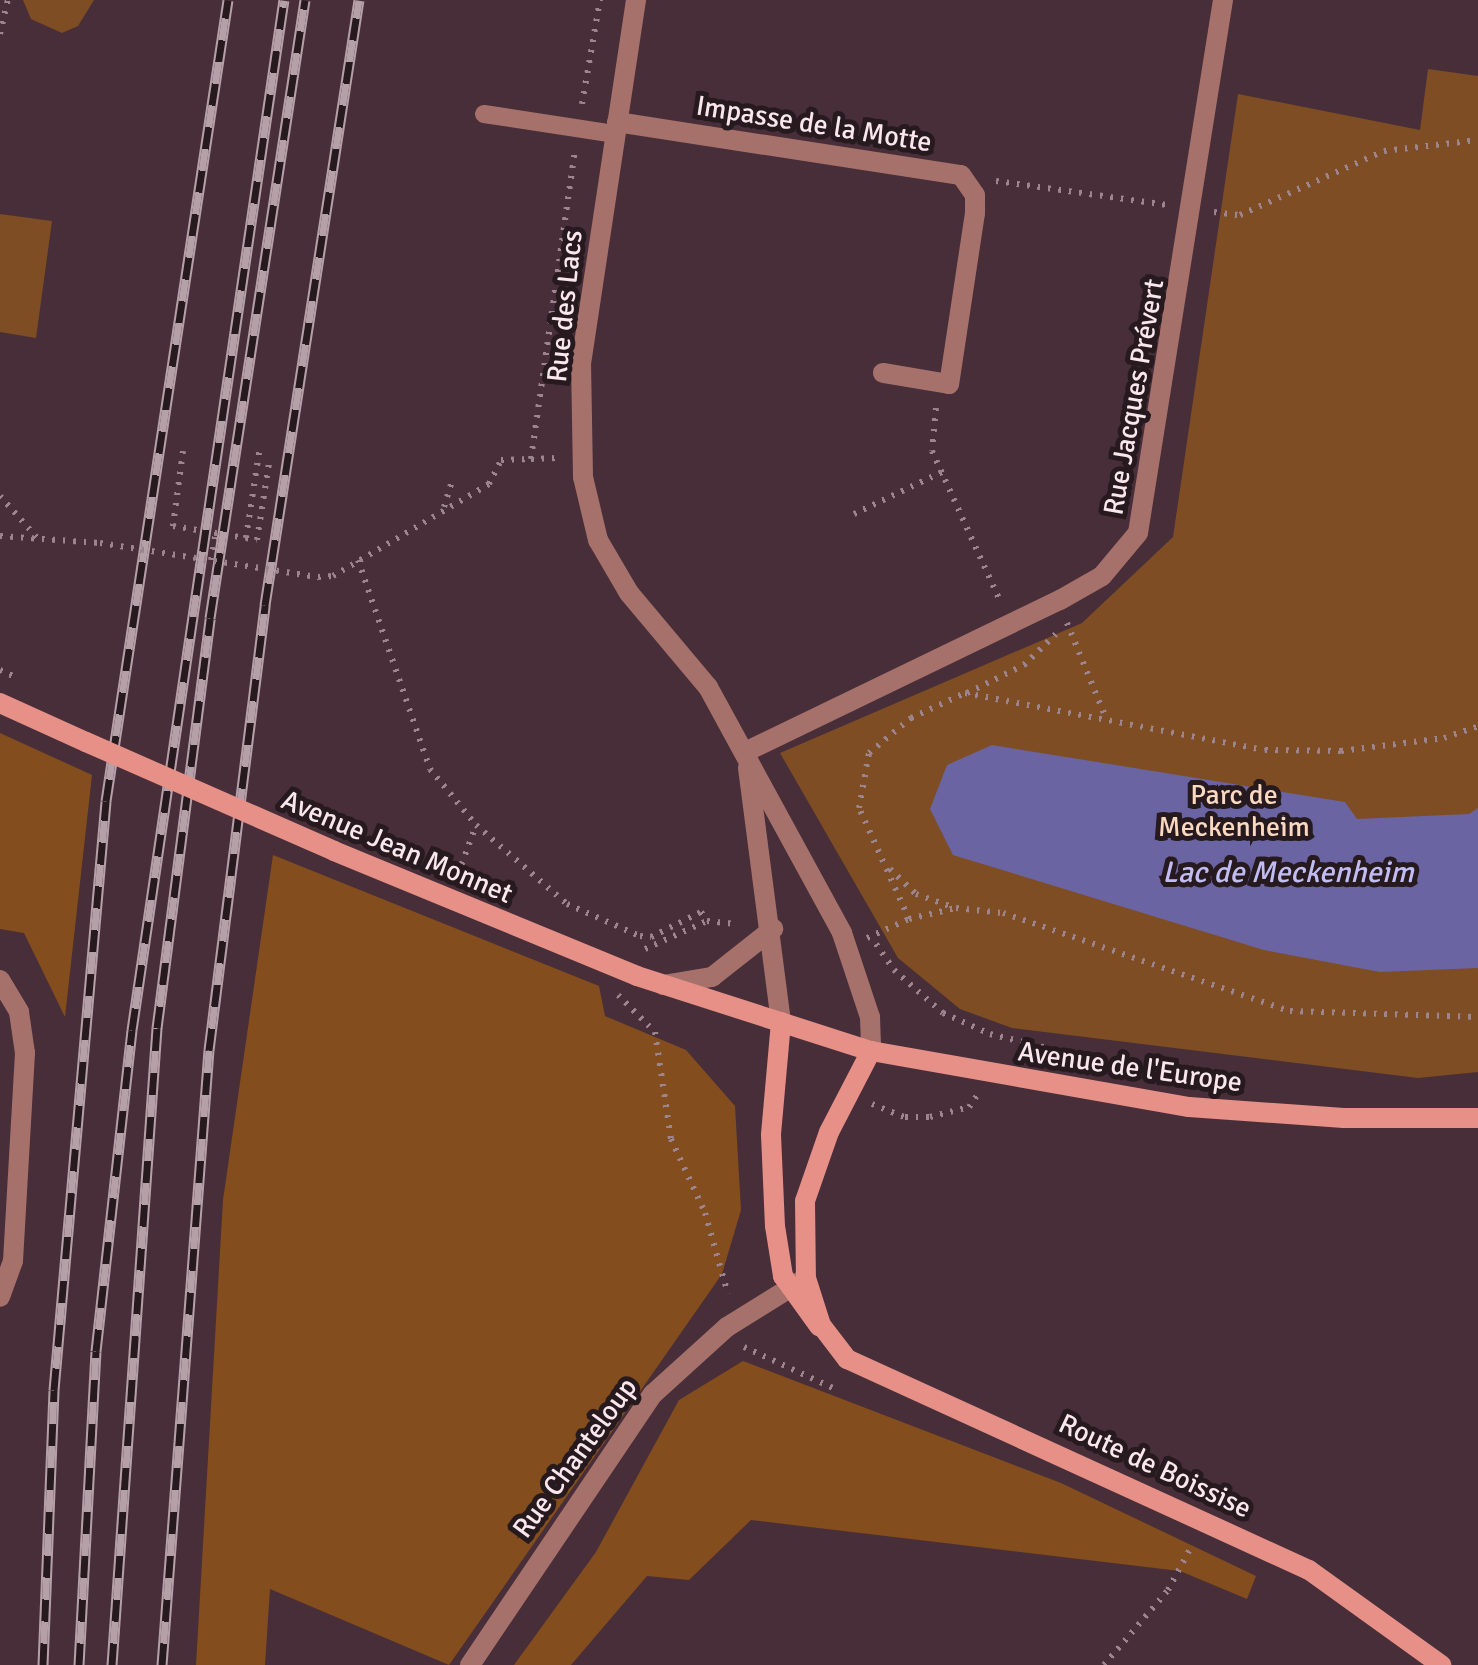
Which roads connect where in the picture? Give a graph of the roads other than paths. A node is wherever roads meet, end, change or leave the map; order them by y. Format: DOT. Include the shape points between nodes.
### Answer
graph roads {
  1 [pos="636,0"];
  2 [pos="1223,0"];
  3 [pos="484,114"];
  4 [pos="616,128"];
  5 [pos="883,374"];
  6 [pos="0,702"];
  7 [pos="744,752"];
  8 [pos="773,928"];
  9 [pos="0,980"];
  10 [pos="663,985"];
  11 [pos="781,1022"];
  12 [pos="871,1051"];
  13 [pos="1478,1118"];
  14 [pos="798,1284"];
  15 [pos="0,1297"];
  16 [pos="470,1665"];
  17 [pos="1441,1665"];
  1 -- 4 [label="street, Rue des Lacs"];
  2 -- 7 [label="street, Rue Jacques Prévert" via="1138,534 1102,576 1060,600"];
  3 -- 4 [label="lane"];
  4 -- 5 [label="street, Impasse de la Motte" via="962,175 975,194 949,384"];
  4 -- 7 [label="street, Rue des Lacs" via="581,362 582,477 598,540 629,593 708,688"];
  6 -- 10 [label="main road, Avenue Jean Monnet, bridge" via="334,852"];
  7 -- 8 [label="street, Rue des Lacs"];
  7 -- 12 [label="street, Rue des Lacs" via="842,933 870,1017"];
  8 -- 10 [label="street" via="712,977"];
  8 -- 11 [label="street, Rue des Lacs"];
  9 -- 15 [label="street" via="19,1012 25,1052 13,1261"];
  10 -- 11 [label="main road, Avenue Jean Monnet"];
  11 -- 12 [label="main road, Avenue de l'Europe"];
  11 -- 14 [label="main road, Route de Boissise" via="770,1169"];
  12 -- 13 [label="main road, Avenue de l'Europe" via="1189,1107 1344,1118"];
  12 -- 14 [label="main road, Route de Boissise" via="829,1132 804,1201"];
  14 -- 16 [label="street, Rue Chanteloup" via="726,1327 652,1394"];
  14 -- 17 [label="main road, Route de Boissise" via="847,1359 1309,1570"];
}
